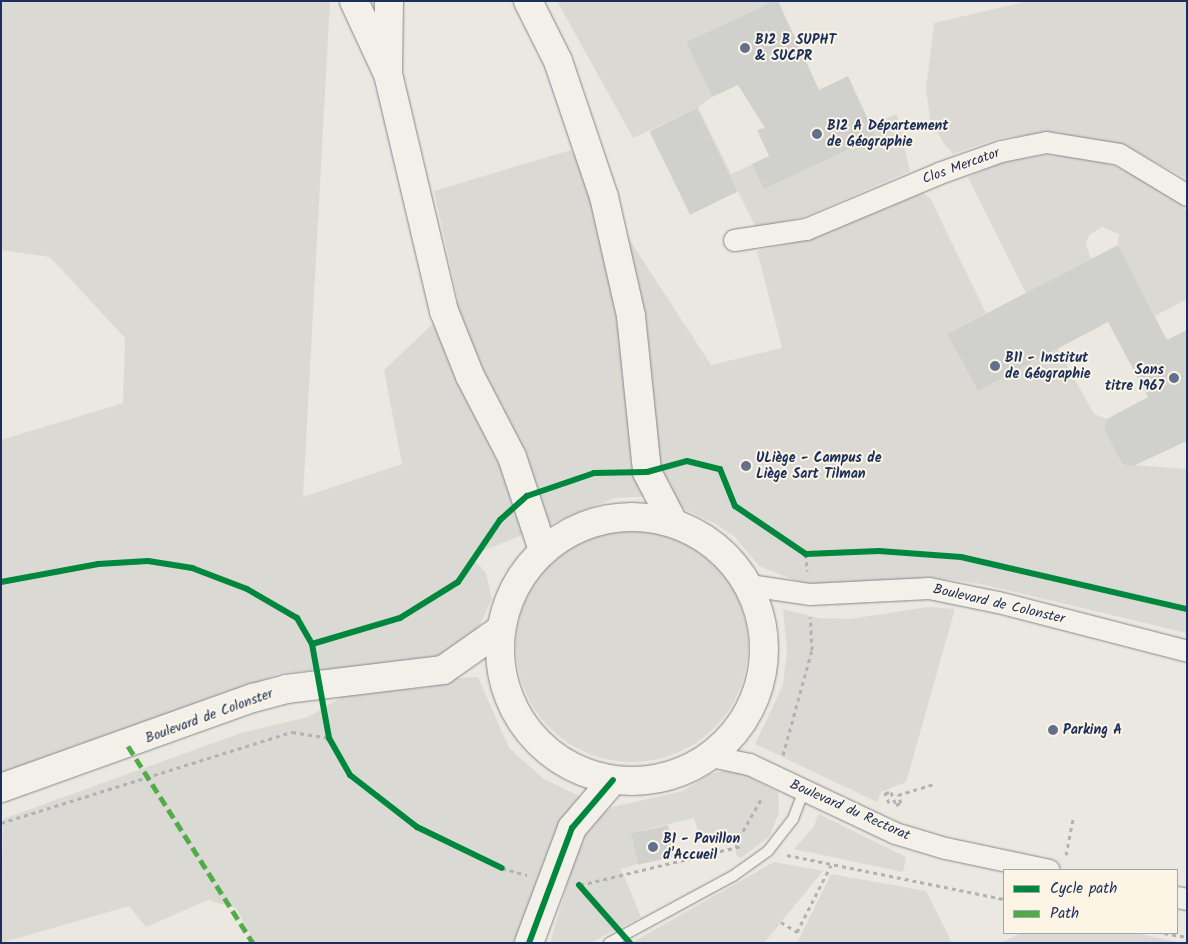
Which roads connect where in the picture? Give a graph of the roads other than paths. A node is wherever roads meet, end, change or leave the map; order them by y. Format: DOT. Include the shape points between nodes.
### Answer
graph roads {
  1 [pos="354,1"];
  2 [pos="389,1"];
  3 [pos="528,1"];
  4 [pos="549,1"];
  5 [pos="558,61"];
  6 [pos="388,74"];
  7 [pos="1187,195"];
  8 [pos="734,240"];
  9 [pos="673,522"];
  10 [pos="543,550"];
  11 [pos="749,585"];
  12 [pos="500,630"];
  13 [pos="1187,651"];
  14 [pos="711,756"];
  15 [pos="613,780"];
  16 [pos="1,788"];
  17 [pos="804,791"];
  18 [pos="1044,869"];
  19 [pos="532,941"];
  20 [pos="609,943"];
  1 -- 6 [label="main road"];
  2 -- 6 [label="main road"];
  3 -- 5 [label="main road"];
  4 -- 5 [label="main road"];
  5 -- 9 [label="main road" via="604,197 631,316 647,472"];
  6 -- 10 [label="main road" via="444,311 470,376 524,488"];
  7 -- 8 [label="street, Clos Mercator" via="1119,154 1046,142 1000,151 948,169 806,229"];
  9 -- 10 [label="main road" via="639,516 604,519 572,530"];
  9 -- 11 [label="main road" via="704,536 730,558"];
  10 -- 12 [label="main road" via="523,573"];
  11 -- 13 [label="street, Boulevard de Colonster" via="810,594 929,588 998,602"];
  11 -- 14 [label="main road" via="761,615 766,646 762,678 752,708 734,735"];
  12 -- 15 [label="main road" via="500,665 509,698 526,728 550,753 580,771"];
  12 -- 16 [label="main road, Boulevard de Colonster" via="443,670 286,690 252,698"];
  14 -- 15 [label="main road" via="672,775 647,781"];
  14 -- 17 [label="street, Boulevard du Rectorat" via="749,764"];
  15 -- 19 [label="main road" via="572,828"];
  17 -- 18 [label="street, Boulevard du Rectorat" via="895,833 945,848"];
  17 -- 20 [label="lane" via="793,819 768,851 733,876"];
}
